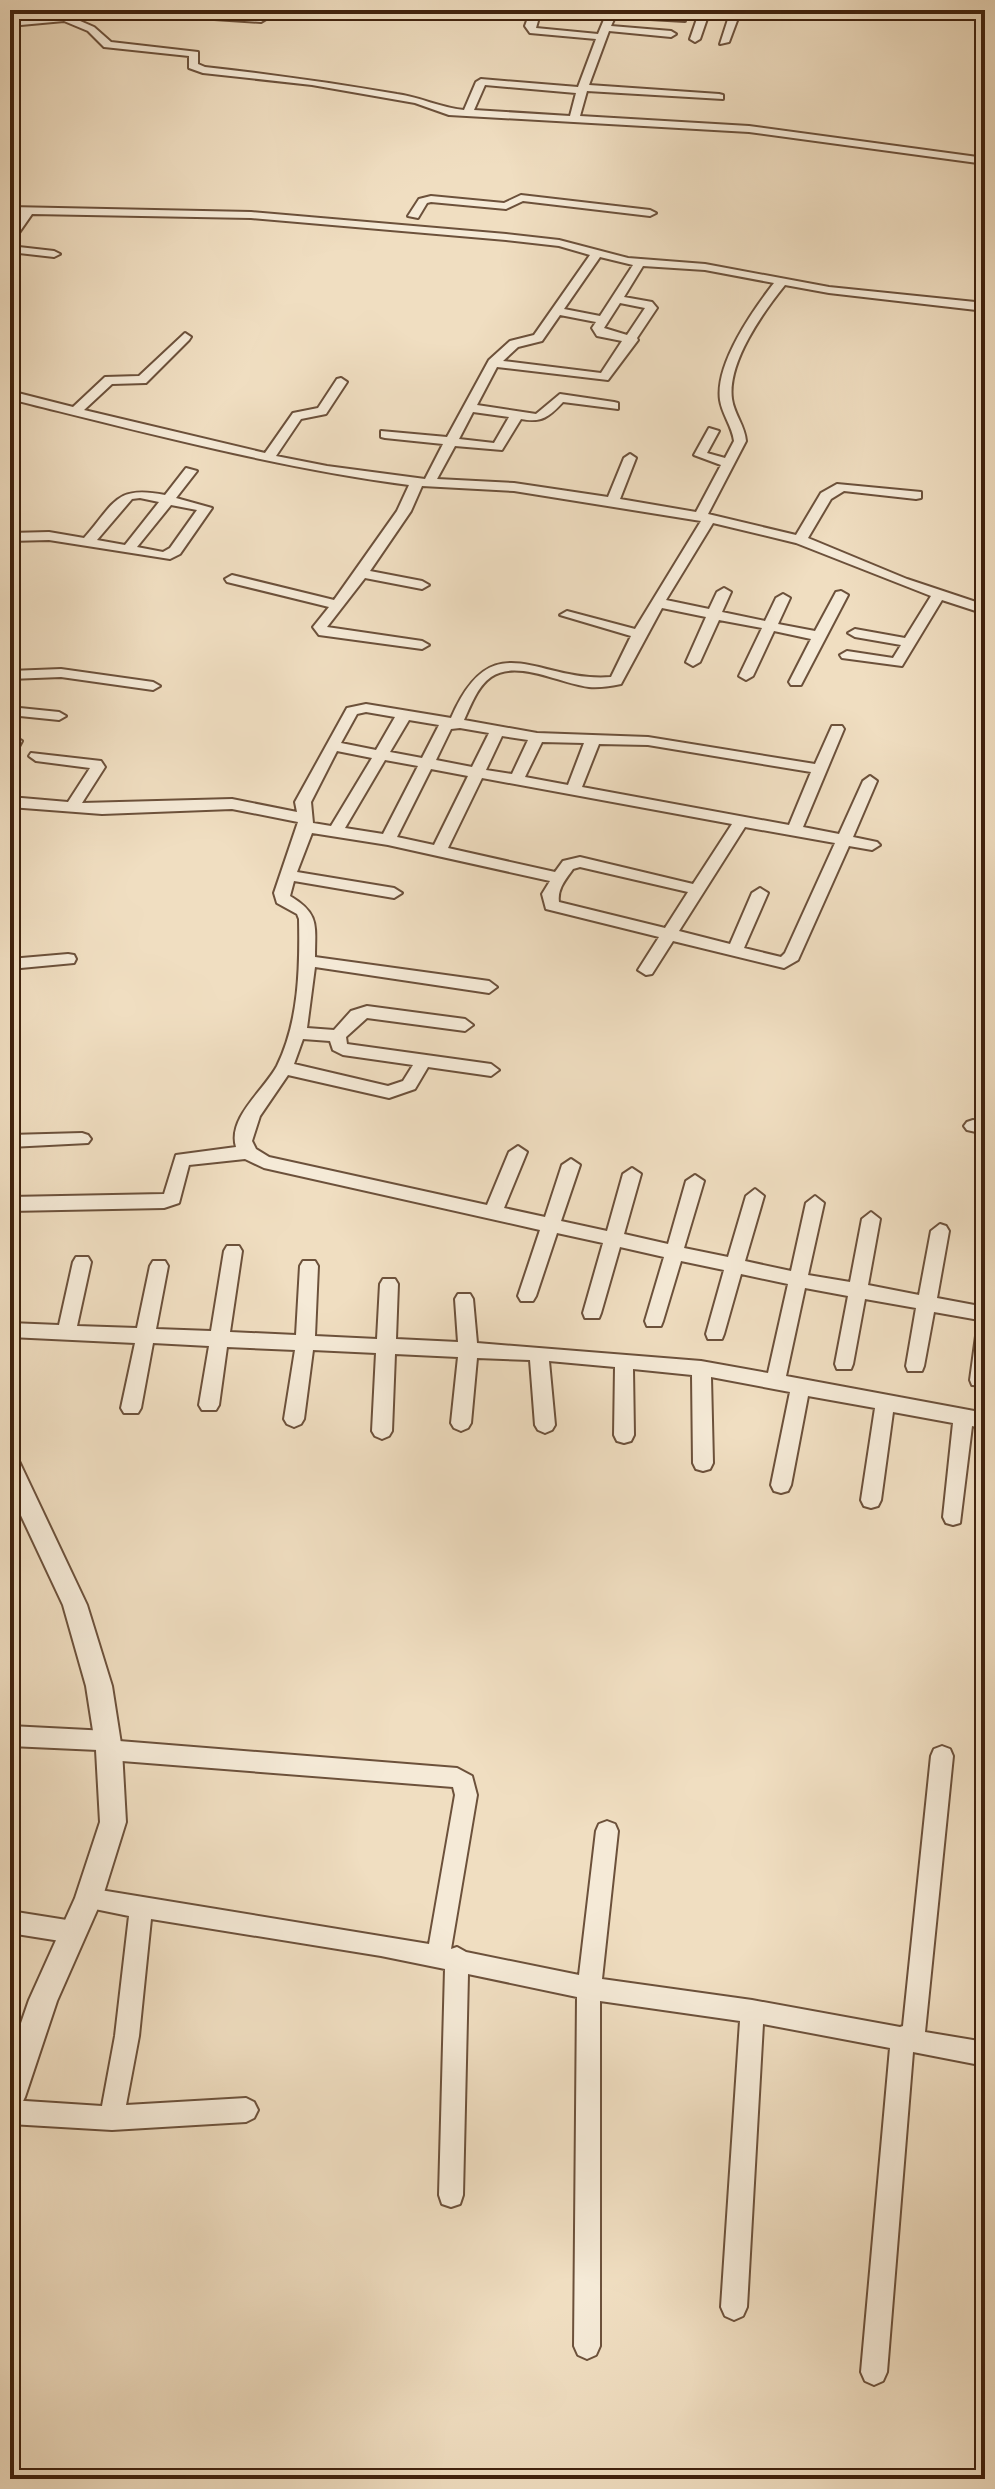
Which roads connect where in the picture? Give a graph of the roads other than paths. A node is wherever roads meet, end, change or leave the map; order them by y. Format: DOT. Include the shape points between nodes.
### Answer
graph roads {
  1 [pos="35,10"];
  2 [pos="195,10"];
  3 [pos="372,10"];
  4 [pos="705,10"];
  5 [pos="736,10"];
  6 [pos="396,11"];
  7 [pos="609,11"];
  8 [pos="66,14"];
  9 [pos="534,15"];
  10 [pos="261,19"];
  11 [pos="682,19"];
  12 [pos="30,22"];
  13 [pos="10,23"];
  14 [pos="393,24"];
  15 [pos="604,30"];
  16 [pos="671,34"];
  17 [pos="695,39"];
  18 [pos="724,42"];
  19 [pos="545,87"];
  20 [pos="583,89"];
  21 [pos="617,89"];
  22 [pos="657,92"];
  23 [pos="696,95"];
  24 [pos="719,97"];
  25 [pos="505,100"];
  26 [pos="467,114"];
  27 [pos="536,117"];
  28 [pos="574,119"];
  29 [pos="612,120"];
  30 [pos="653,123"];
  31 [pos="691,125"];
  32 [pos="985,161"];
  33 [pos="10,210"];
  34 [pos="28,211"];
  35 [pos="650,213"];
  36 [pos="414,216"];
  37 [pos="466,218"];
  38 [pos="12,235"];
  39 [pos="10,249"];
  40 [pos="597,253"];
  41 [pos="54,254"];
  42 [pos="640,262"];
  43 [pos="782,281"];
  44 [pos="616,299"];
  45 [pos="985,307"];
  46 [pos="556,311"];
  47 [pos="603,320"];
  48 [pos="185,337"];
  49 [pos="632,340"];
  50 [pos="493,363"];
  51 [pos="341,382"];
  52 [pos="10,395"];
  53 [pos="614,406"];
  54 [pos="468,407"];
  55 [pos="76,411"];
  56 [pos="517,415"];
  57 [pos="713,431"];
  58 [pos="385,434"];
  59 [pos="452,440"];
  60 [pos="268,458"];
  61 [pos="630,458"];
  62 [pos="728,463"];
  63 [pos="191,471"];
  64 [pos="423,483"];
  65 [pos="916,495"];
  66 [pos="168,499"];
  67 [pos="613,500"];
  68 [pos="705,518"];
  69 [pos="10,537"];
  70 [pos="800,540"];
  71 [pos="87,543"];
  72 [pos="128,550"];
  73 [pos="362,573"];
  74 [pos="232,579"];
  75 [pos="422,585"];
  76 [pos="724,592"];
  77 [pos="939,594"];
  78 [pos="841,595"];
  79 [pos="783,598"];
  80 [pos="659,603"];
  81 [pos="335,604"];
  82 [pos="985,610"];
  83 [pos="716,614"];
  84 [pos="567,615"];
  85 [pos="770,626"];
  86 [pos="855,633"];
  87 [pos="639,634"];
  88 [pos="818,636"];
  89 [pos="910,643"];
  90 [pos="422,645"];
  91 [pos="847,655"];
  92 [pos="693,662"];
  93 [pos="10,675"];
  94 [pos="746,676"];
  95 [pos="796,682"];
  96 [pos="153,686"];
  97 [pos="10,711"];
  98 [pos="404,715"];
  99 [pos="59,716"];
  100 [pos="451,724"];
  101 [pos="837,729"];
  102 [pos="497,731"];
  103 [pos="537,737"];
  104 [pos="593,739"];
  105 [pos="332,746"];
  106 [pos="381,754"];
  107 [pos="36,756"];
  108 [pos="429,763"];
  109 [pos="820,769"];
  110 [pos="479,772"];
  111 [pos="517,779"];
  112 [pos="870,781"];
  113 [pos="574,789"];
  114 [pos="10,802"];
  115 [pos="71,808"];
  116 [pos="742,820"];
  117 [pos="305,822"];
  118 [pos="794,830"];
  119 [pos="336,831"];
  120 [pos="844,839"];
  121 [pos="388,840"];
  122 [pos="872,845"];
  123 [pos="439,851"];
  124 [pos="287,875"];
  125 [pos="559,878"];
  126 [pos="699,890"];
  127 [pos="394,893"];
  128 [pos="760,893"];
  129 [pos="669,933"];
  130 [pos="735,950"];
  131 [pos="68,959"];
  132 [pos="308,961"];
  133 [pos="10,964"];
  134 [pos="646,970"];
  135 [pos="489,987"];
  136 [pos="465,1025"];
  137 [pos="298,1033"];
  138 [pos="338,1036"];
  139 [pos="423,1062"];
  140 [pos="284,1068"];
  141 [pos="491,1070"];
  142 [pos="82,1139"];
  143 [pos="10,1141"];
  144 [pos="247,1152"];
  145 [pos="518,1152"];
  146 [pos="571,1165"];
  147 [pos="632,1174"];
  148 [pos="695,1181"];
  149 [pos="755,1196"];
  150 [pos="815,1203"];
  151 [pos="10,1204"];
  152 [pos="493,1212"];
  153 [pos="871,1219"];
  154 [pos="552,1225"];
  155 [pos="940,1231"];
  156 [pos="614,1239"];
  157 [pos="233,1251"];
  158 [pos="675,1252"];
  159 [pos="82,1262"];
  160 [pos="159,1266"];
  161 [pos="309,1266"];
  162 [pos="736,1266"];
  163 [pos="800,1280"];
  164 [pos="389,1284"];
  165 [pos="861,1291"];
  166 [pos="527,1296"];
  167 [pos="464,1299"];
  168 [pos="926,1304"];
  169 [pos="592,1313"];
  170 [pos="985,1314"];
  171 [pos="654,1321"];
  172 [pos="10,1330"];
  173 [pos="67,1331"];
  174 [pos="145,1334"];
  175 [pos="715,1334"];
  176 [pos="985,1336"];
  177 [pos="220,1337"];
  178 [pos="305,1342"];
  179 [pos="386,1346"];
  180 [pos="468,1349"];
  181 [pos="539,1353"];
  182 [pos="624,1361"];
  183 [pos="844,1364"];
  184 [pos="915,1366"];
  185 [pos="701,1368"];
  186 [pos="979,1380"];
  187 [pos="775,1383"];
  188 [pos="800,1388"];
  189 [pos="885,1403"];
  190 [pos="209,1405"];
  191 [pos="131,1408"];
  192 [pos="963,1416"];
  193 [pos="294,1419"];
  194 [pos="985,1421"];
  195 [pos="461,1423"];
  196 [pos="545,1425"];
  197 [pos="382,1431"];
  198 [pos="624,1435"];
  199 [pos="703,1463"];
  200 [pos="10,1466"];
  201 [pos="781,1485"];
  202 [pos="871,1500"];
  203 [pos="953,1517"];
  204 [pos="10,1736"];
  205 [pos="109,1746"];
  206 [pos="942,1756"];
  207 [pos="607,1831"];
  208 [pos="88,1899"];
  209 [pos="141,1907"];
  210 [pos="10,1922"];
  211 [pos="73,1932"];
  212 [pos="447,1958"];
  213 [pos="589,1988"];
  214 [pos="752,2011"];
  215 [pos="908,2038"];
  216 [pos="985,2054"];
  217 [pos="10,2097"];
  218 [pos="246,2110"];
  219 [pos="10,2112"];
  220 [pos="112,2118"];
  221 [pos="451,2195"];
  222 [pos="734,2307"];
  223 [pos="587,2346"];
  224 [pos="874,2372"];
  1 -- 12 [label="street"];
  2 -- 10 [label="street" via="199,15"];
  3 -- 6 [label="street"];
  4 -- 17 [label="street"];
  5 -- 18 [label="street"];
  6 -- 14 [label="street"];
  7 -- 11 [label="street"];
  7 -- 15 [label="street"];
  8 -- 12 [label="street"];
  8 -- 26 [label="street" via="108,45 194,54 193,66 203,70 331,85"];
  9 -- 15 [label="street" via="531,29 537,32"];
  12 -- 13 [label="street"];
  15 -- 16 [label="street"];
  15 -- 20 [label="street"];
  19 -- 20 [label="street"];
  19 -- 25 [label="street"];
  19 -- 27 [label="street"];
  20 -- 21 [label="street"];
  20 -- 28 [label="street"];
  21 -- 22 [label="street"];
  21 -- 29 [label="street"];
  22 -- 23 [label="street"];
  22 -- 30 [label="street"];
  23 -- 24 [label="street"];
  23 -- 31 [label="street"];
  25 -- 26 [label="street"];
  25 -- 26 [label="street" via="480,82"];
  25 -- 27 [label="street"];
  27 -- 28 [label="street"];
  28 -- 29 [label="street"];
  29 -- 30 [label="street"];
  30 -- 31 [label="street"];
  31 -- 32 [label="street"];
  33 -- 34 [label="street"];
  34 -- 37 [label="street"];
  34 -- 38 [label="street"];
  35 -- 37 [label="street" via="521,198"];
  36 -- 37 [label="street" via="427,199"];
  37 -- 40 [label="street"];
  39 -- 41 [label="street"];
  40 -- 42 [label="street"];
  40 -- 46 [label="street"];
  42 -- 43 [label="street"];
  42 -- 44 [label="street"];
  43 -- 45 [label="street"];
  43 -- 62 [label="street" via="764,303 727,376 726,399 740,435"];
  44 -- 47 [label="street"];
  44 -- 49 [label="street" via="651,306"];
  46 -- 47 [label="street"];
  46 -- 50 [label="street" via="538,338 514,344"];
  47 -- 49 [label="street" via="598,331"];
  48 -- 55 [label="street" via="142,380 109,380"];
  49 -- 50 [label="street" via="604,377"];
  50 -- 54 [label="street"];
  51 -- 60 [label="street" via="322,411 297,416"];
  52 -- 55 [label="street"];
  53 -- 56 [label="street" via="560,398 540,417"];
  54 -- 56 [label="street"];
  54 -- 59 [label="street"];
  55 -- 60 [label="street"];
  56 -- 59 [label="street" via="498,447"];
  57 -- 62 [label="street" via="700,455"];
  58 -- 59 [label="street"];
  59 -- 64 [label="street"];
  60 -- 64 [label="street"];
  61 -- 67 [label="street"];
  62 -- 68 [label="street"];
  63 -- 66 [label="street"];
  64 -- 67 [label="street" via="514,487"];
  64 -- 73 [label="street"];
  65 -- 70 [label="street" via="842,487 826,496"];
  66 -- 71 [label="street" via="140,494 123,498"];
  66 -- 72 [label="street"];
  66 -- 72 [label="street" via="205,510 171,555"];
  67 -- 68 [label="street"];
  68 -- 70 [label="street"];
  68 -- 80 [label="street"];
  69 -- 71 [label="street" via="37,535"];
  70 -- 77 [label="street"];
  71 -- 72 [label="street"];
  73 -- 75 [label="street"];
  73 -- 81 [label="street"];
  74 -- 81 [label="street"];
  76 -- 83 [label="street"];
  77 -- 82 [label="street"];
  77 -- 89 [label="street"];
  78 -- 88 [label="street"];
  79 -- 85 [label="street"];
  80 -- 83 [label="street"];
  80 -- 87 [label="street"];
  81 -- 90 [label="street" via="321,625 324,632"];
  83 -- 85 [label="street"];
  83 -- 92 [label="street"];
  84 -- 87 [label="street"];
  85 -- 88 [label="street"];
  85 -- 94 [label="street"];
  86 -- 89 [label="street"];
  87 -- 100 [label="street" via="621,676 609,682 517,667 496,669 467,693"];
  88 -- 95 [label="street"];
  89 -- 91 [label="street" via="897,663"];
  93 -- 96 [label="street" via="61,673"];
  97 -- 99 [label="street"];
  98 -- 100 [label="street"];
  98 -- 105 [label="street" via="356,709"];
  98 -- 106 [label="street"];
  100 -- 102 [label="street"];
  100 -- 108 [label="street"];
  101 -- 109 [label="street"];
  102 -- 103 [label="street"];
  102 -- 110 [label="street"];
  103 -- 104 [label="street"];
  103 -- 111 [label="street"];
  104 -- 109 [label="street" via="648,741"];
  104 -- 113 [label="street"];
  105 -- 106 [label="street"];
  105 -- 117 [label="street" via="303,802"];
  106 -- 108 [label="street"];
  106 -- 119 [label="street"];
  107 -- 115 [label="street" via="96,764"];
  108 -- 110 [label="street"];
  108 -- 121 [label="street"];
  109 -- 118 [label="street"];
  110 -- 111 [label="street"];
  110 -- 123 [label="street"];
  111 -- 113 [label="street"];
  112 -- 120 [label="street"];
  113 -- 116 [label="street"];
  114 -- 115 [label="street"];
  115 -- 117 [label="street" via="232,804"];
  116 -- 118 [label="street"];
  116 -- 126 [label="street"];
  117 -- 119 [label="street"];
  117 -- 124 [label="street"];
  118 -- 120 [label="street"];
  119 -- 121 [label="street"];
  120 -- 122 [label="street"];
  120 -- 130 [label="street" via="792,956 784,963"];
  121 -- 123 [label="street"];
  123 -- 125 [label="street"];
  124 -- 127 [label="street"];
  124 -- 132 [label="street" via="283,899 306,915"];
  125 -- 126 [label="street" via="568,865 580,862"];
  125 -- 129 [label="street" via="550,894 552,905"];
  126 -- 129 [label="street"];
  128 -- 130 [label="street"];
  129 -- 130 [label="street"];
  129 -- 134 [label="street"];
  131 -- 133 [label="street"];
  132 -- 135 [label="street"];
  132 -- 137 [label="street"];
  136 -- 138 [label="street" via="367,1012 357,1015"];
  137 -- 138 [label="street"];
  137 -- 140 [label="street"];
  138 -- 139 [label="street" via="343,1049"];
  139 -- 140 [label="street" via="409,1085 389,1092"];
  139 -- 141 [label="street"];
  140 -- 144 [label="street" via="245,1129"];
  142 -- 143 [label="street"];
  144 -- 151 [label="street" via="182,1160 177,1189 164,1201"];
  144 -- 152 [label="street" via="264,1162"];
  145 -- 152 [label="street"];
  146 -- 154 [label="street"];
  147 -- 156 [label="street"];
  148 -- 158 [label="street"];
  149 -- 162 [label="street"];
  150 -- 163 [label="street"];
  152 -- 154 [label="street"];
  153 -- 165 [label="street"];
  154 -- 156 [label="street"];
  154 -- 166 [label="street"];
  155 -- 168 [label="street"];
  156 -- 158 [label="street"];
  156 -- 169 [label="street"];
  157 -- 177 [label="street"];
  158 -- 162 [label="street"];
  158 -- 171 [label="street"];
  159 -- 173 [label="street"];
  160 -- 174 [label="street"];
  161 -- 178 [label="street"];
  162 -- 163 [label="street"];
  162 -- 175 [label="street"];
  163 -- 165 [label="street"];
  163 -- 187 [label="street"];
  164 -- 179 [label="street"];
  165 -- 168 [label="street"];
  165 -- 183 [label="street"];
  167 -- 180 [label="street"];
  168 -- 170 [label="street"];
  168 -- 184 [label="street"];
  172 -- 173 [label="street"];
  173 -- 174 [label="street"];
  174 -- 177 [label="street"];
  174 -- 191 [label="street"];
  176 -- 186 [label="street"];
  177 -- 178 [label="street"];
  177 -- 190 [label="street"];
  178 -- 179 [label="street"];
  178 -- 193 [label="street"];
  179 -- 180 [label="street"];
  179 -- 197 [label="street"];
  180 -- 181 [label="street"];
  180 -- 195 [label="street"];
  181 -- 182 [label="street"];
  181 -- 196 [label="street"];
  182 -- 185 [label="street"];
  182 -- 198 [label="street"];
  185 -- 187 [label="street"];
  185 -- 199 [label="street"];
  187 -- 188 [label="street"];
  188 -- 189 [label="street"];
  188 -- 201 [label="street"];
  189 -- 192 [label="street"];
  189 -- 202 [label="street"];
  192 -- 194 [label="street"];
  192 -- 203 [label="street"];
  200 -- 205 [label="street" via="75,1605 99,1686"];
  204 -- 205 [label="street"];
  205 -- 208 [label="street" via="113,1822"];
  205 -- 212 [label="street" via="457,1778 466,1795"];
  206 -- 215 [label="street"];
  207 -- 213 [label="street"];
  208 -- 209 [label="street"];
  208 -- 211 [label="street"];
  209 -- 212 [label="street"];
  209 -- 220 [label="street"];
  210 -- 211 [label="street"];
  211 -- 217 [label="street"];
  212 -- 213 [label="street"];
  212 -- 221 [label="street"];
  213 -- 214 [label="street"];
  213 -- 223 [label="street"];
  214 -- 215 [label="street"];
  214 -- 222 [label="street"];
  215 -- 216 [label="street"];
  215 -- 224 [label="street"];
  218 -- 220 [label="street"];
  219 -- 220 [label="street"];
}
